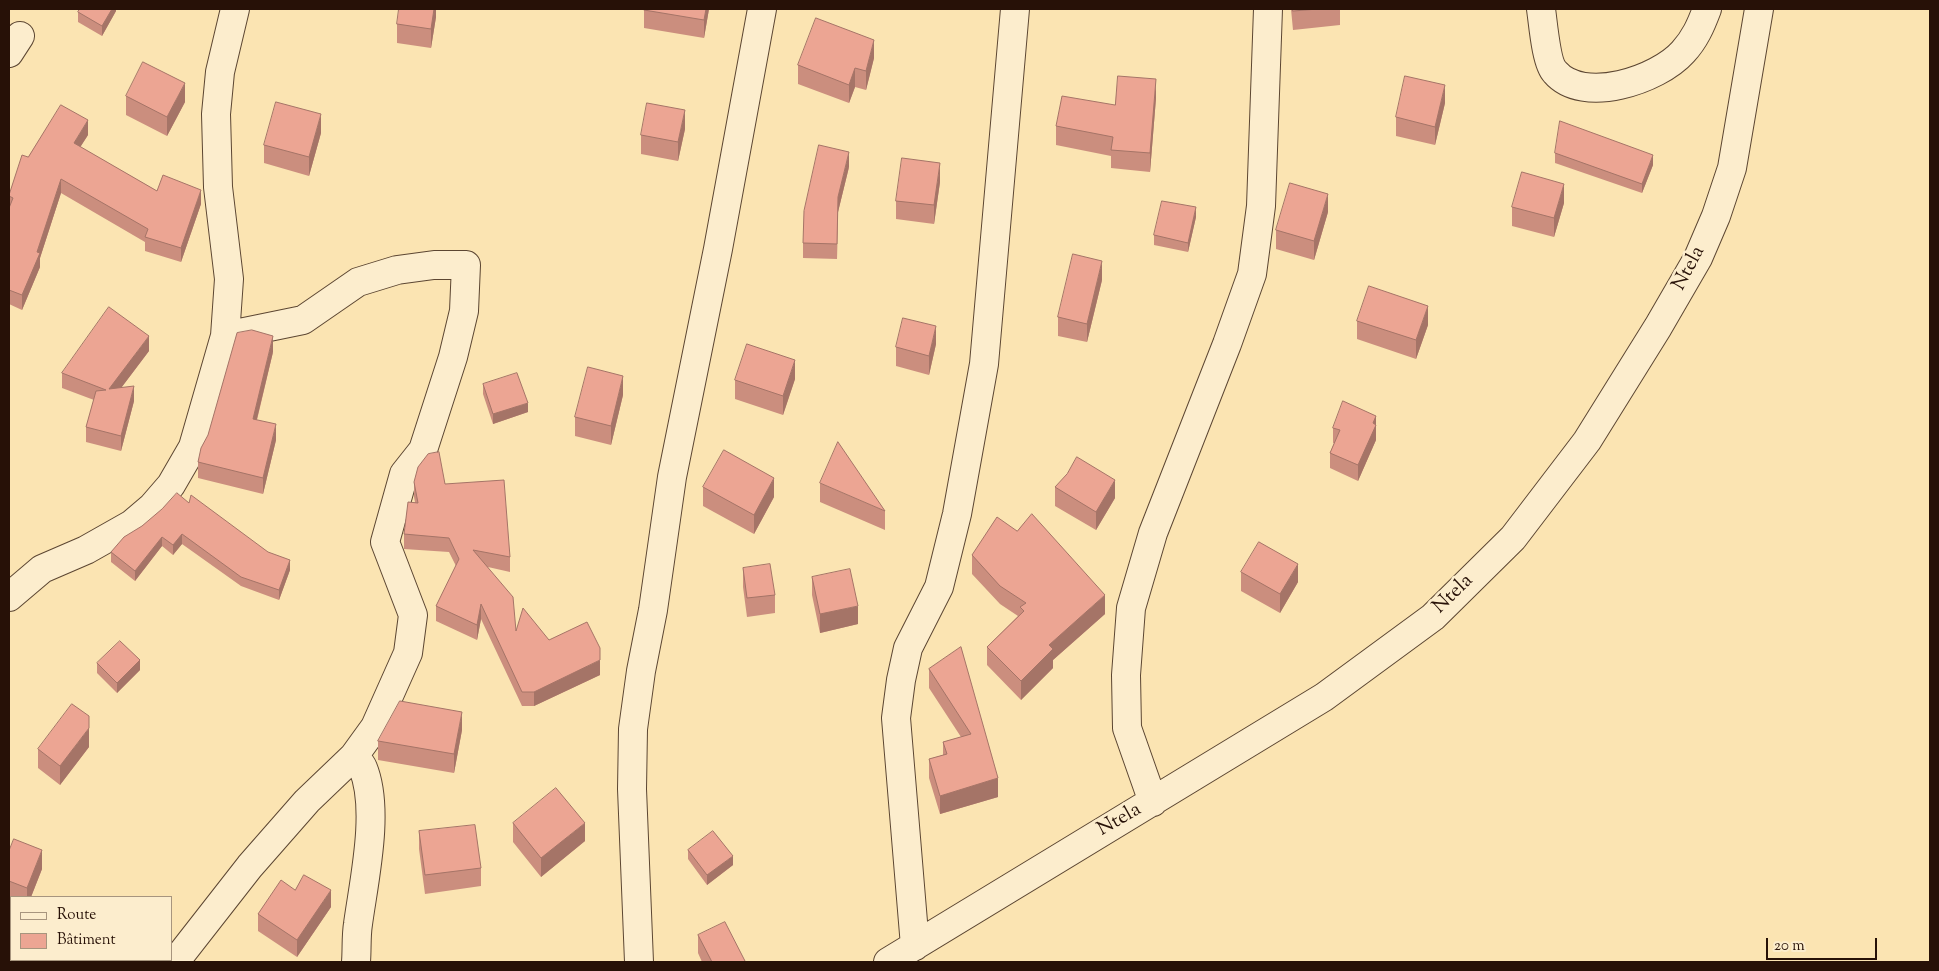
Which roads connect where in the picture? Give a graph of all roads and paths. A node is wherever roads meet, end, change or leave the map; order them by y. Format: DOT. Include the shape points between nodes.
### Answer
graph roads {
  1 [pos="235,9"];
  2 [pos="762,9"];
  3 [pos="1016,9"];
  4 [pos="1268,9"];
  5 [pos="1541,9"];
  6 [pos="1707,9"];
  7 [pos="1759,9"];
  8 [pos="225,336"];
  9 [pos="9,598"];
  10 [pos="354,756"];
  11 [pos="1153,802"];
  12 [pos="915,946"];
  13 [pos="175,962"];
  14 [pos="356,962"];
  15 [pos="639,962"];
  16 [pos="888,962"];
  1 -- 8 [label="street" via="220,72 216,114 218,187 229,279"];
  2 -- 15 [label="street" via="672,477 633,729 632,790"];
  3 -- 12 [label="street" via="984,364 957,514 939,587 908,648 896,718"];
  4 -- 11 [label="street" via="1261,206 1252,274 1153,533 1131,608 1126,675 1127,728"];
  5 -- 6 [label="street" via="1553,71 1566,81 1593,89 1652,74 1682,53 1700,29"];
  7 -- 11 [label="street, Ntela" via="1732,168 1716,216 1698,258 1587,442 1513,538 1433,617 1324,697"];
  8 -- 9 [label="street" via="193,447 171,484 132,524 86,550 42,568"];
  8 -- 10 [label="street" via="303,320 358,282 397,270 466,265 464,311 453,357 423,450 404,474 384,542 413,615 408,653 375,727"];
  10 -- 13 [label="street" via="307,801 256,859"];
  10 -- 14 [label="street" via="363,766 370,807 370,850"];
  11 -- 12 [label="street, Ntela"];
  12 -- 16 [label="street, Ntela"];
}
